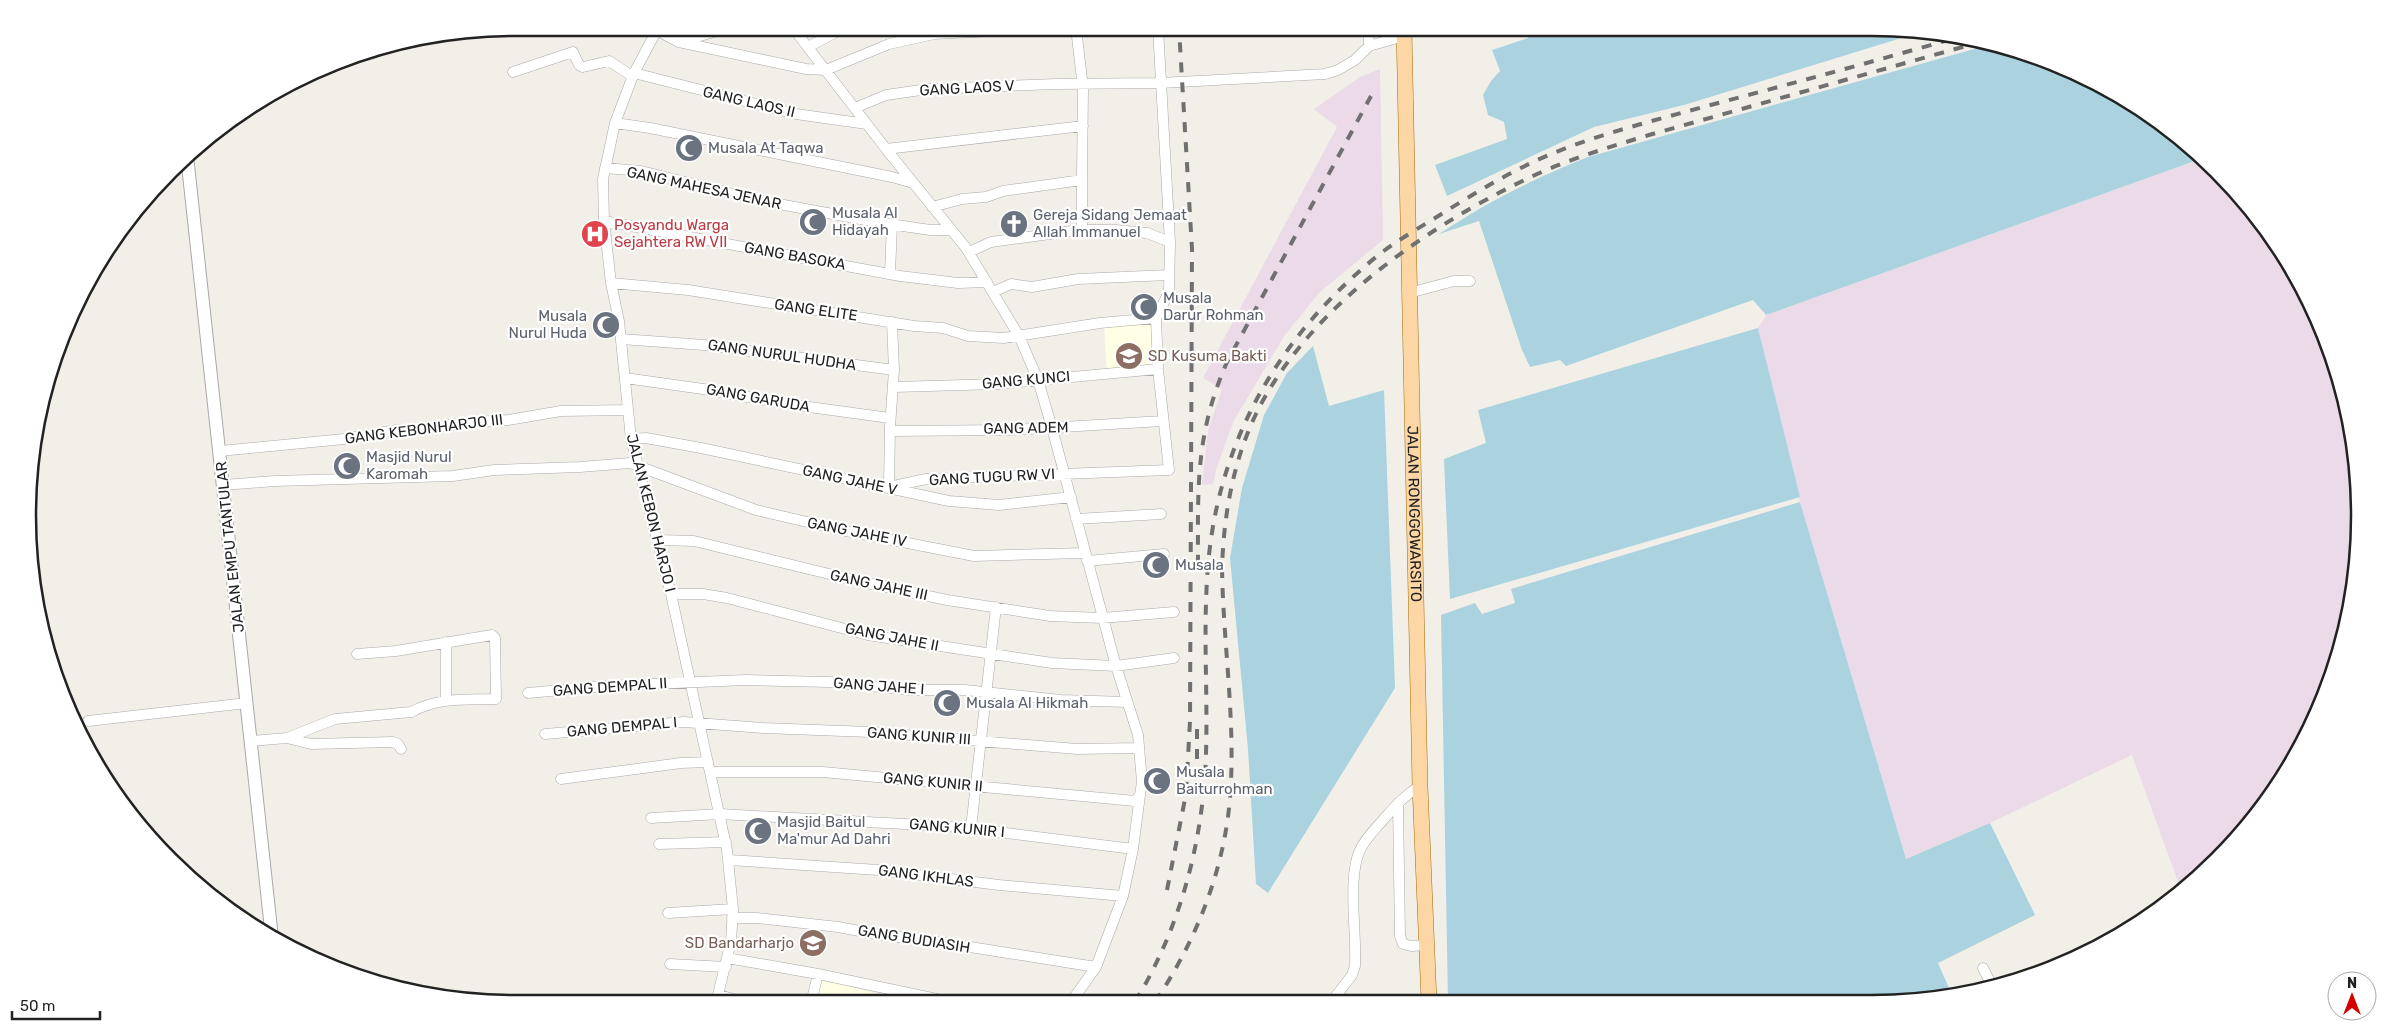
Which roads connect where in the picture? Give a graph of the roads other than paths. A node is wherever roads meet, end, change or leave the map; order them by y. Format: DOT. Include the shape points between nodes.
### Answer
graph roads {
  1 [pos="653,36"];
  2 [pos="669,36"];
  3 [pos="700,36"];
  4 [pos="799,36"];
  5 [pos="829,36"];
  6 [pos="925,36"];
  7 [pos="1077,36"];
  8 [pos="1158,36"];
  9 [pos="1368,36"];
  10 [pos="1394,36"];
  11 [pos="1404,36"];
  12 [pos="679,42"];
  13 [pos="1369,46"];
  14 [pos="808,47"];
  15 [pos="826,70"];
  16 [pos="513,72"];
  17 [pos="633,75"];
  18 [pos="1083,83"];
  19 [pos="1160,83"];
  20 [pos="855,108"];
  21 [pos="615,123"];
  22 [pos="867,124"];
  23 [pos="1083,126"];
  24 [pos="886,149"];
  25 [pos="188,166"];
  26 [pos="604,168"];
  27 [pos="1082,180"];
  28 [pos="913,184"];
  29 [pos="932,207"];
  30 [pos="604,221"];
  31 [pos="892,225"];
  32 [pos="951,230"];
  33 [pos="1082,230"];
  34 [pos="1170,242"];
  35 [pos="969,252"];
  36 [pos="890,273"];
  37 [pos="1169,275"];
  38 [pos="1470,281"];
  39 [pos="987,282"];
  40 [pos="611,283"];
  41 [pos="993,292"];
  42 [pos="1410,293"];
  43 [pos="1156,318"];
  44 [pos="892,322"];
  45 [pos="1019,336"];
  46 [pos="621,339"];
  47 [pos="1158,369"];
  48 [pos="894,370"];
  49 [pos="625,378"];
  50 [pos="1038,380"];
  51 [pos="894,387"];
  52 [pos="628,410"];
  53 [pos="890,418"];
  54 [pos="1163,421"];
  55 [pos="1052,428"];
  56 [pos="890,432"];
  57 [pos="631,439"];
  58 [pos="220,451"];
  59 [pos="637,465"];
  60 [pos="1065,474"];
  61 [pos="223,486"];
  62 [pos="889,487"];
  63 [pos="1071,497"];
  64 [pos="1161,514"];
  65 [pos="1076,519"];
  66 [pos="658,540"];
  67 [pos="1164,554"];
  68 [pos="1086,557"];
  69 [pos="671,594"];
  70 [pos="996,608"];
  71 [pos="1174,612"];
  72 [pos="1102,618"];
  73 [pos="446,642"];
  74 [pos="991,653"];
  75 [pos="357,654"];
  76 [pos="1174,658"];
  77 [pos="1116,666"];
  78 [pos="691,682"];
  79 [pos="987,691"];
  80 [pos="528,693"];
  81 [pos="446,700"];
  82 [pos="1127,702"];
  83 [pos="246,703"];
  84 [pos="88,721"];
  85 [pos="700,722"];
  86 [pos="545,734"];
  87 [pos="287,738"];
  88 [pos="981,740"];
  89 [pos="251,741"];
  90 [pos="1139,748"];
  91 [pos="401,749"];
  92 [pos="709,767"];
  93 [pos="561,779"];
  94 [pos="976,785"];
  95 [pos="1420,786"];
  96 [pos="1140,795"];
  97 [pos="1398,803"];
  98 [pos="720,814"];
  99 [pos="651,818"];
  100 [pos="971,828"];
  101 [pos="726,842"];
  102 [pos="659,844"];
  103 [pos="1133,849"];
  104 [pos="729,860"];
  105 [pos="1123,896"];
  106 [pos="668,913"];
  107 [pos="733,913"];
  108 [pos="271,928"];
  109 [pos="1427,945"];
  110 [pos="726,963"];
  111 [pos="670,964"];
  112 [pos="1096,967"];
  113 [pos="1982,968"];
  114 [pos="818,974"];
  115 [pos="1989,980"];
  116 [pos="718,995"];
  117 [pos="813,995"];
  118 [pos="918,995"];
  119 [pos="1076,995"];
  120 [pos="1337,995"];
  121 [pos="1429,995"];
  1 -- 17 [label="street, JALAN KEBON HARJO I"];
  2 -- 12 [label="street"];
  3 -- 12 [label="street"];
  4 -- 14 [label="street"];
  5 -- 14 [label="street"];
  6 -- 15 [label="street" via="888,44"];
  7 -- 18 [label="street"];
  8 -- 19 [label="street"];
  9 -- 13 [label="street"];
  10 -- 13 [label="street"];
  11 -- 42 [label="main road, JALAN RONGGOWARSITO"];
  12 -- 15 [label="street" via="797,68"];
  13 -- 19 [label="street, GANG LAOS V" via="1355,60 1325,74"];
  14 -- 15 [label="street"];
  15 -- 20 [label="street"];
  16 -- 17 [label="street" via="573,52 583,67 609,60"];
  17 -- 21 [label="street, JALAN KEBON HARJO I"];
  17 -- 22 [label="street, GANG LAOS II" via="796,114"];
  18 -- 19 [label="street, GANG LAOS V"];
  18 -- 20 [label="street, GANG LAOS V" via="928,89 886,95"];
  18 -- 23 [label="street"];
  19 -- 34 [label="street"];
  20 -- 22 [label="street"];
  21 -- 26 [label="street, JALAN KEBON HARJO I"];
  21 -- 28 [label="street" via="892,177"];
  22 -- 24 [label="street"];
  23 -- 24 [label="street"];
  23 -- 27 [label="street"];
  24 -- 28 [label="street"];
  25 -- 58 [label="street, JALAN EMPU TANTULAR"];
  26 -- 30 [label="street, JALAN KEBON HARJO I"];
  26 -- 31 [label="street, GANG MAHESA JENAR" via="640,171 762,201"];
  27 -- 29 [label="street" via="1003,191"];
  27 -- 33 [label="street"];
  28 -- 29 [label="street"];
  29 -- 32 [label="street"];
  30 -- 36 [label="street, GANG BASOKA"];
  30 -- 40 [label="street, JALAN KEBON HARJO I"];
  31 -- 32 [label="street, GANG MAHESA JENAR"];
  31 -- 36 [label="street"];
  32 -- 35 [label="street"];
  33 -- 34 [label="street" via="1147,233"];
  33 -- 35 [label="street" via="991,242"];
  34 -- 37 [label="street"];
  35 -- 39 [label="street"];
  36 -- 39 [label="street, GANG BASOKA" via="958,282"];
  37 -- 41 [label="street" via="1078,279 1032,287 1014,284"];
  37 -- 43 [label="street" via="1168,292"];
  38 -- 42 [label="street" via="1454,281"];
  39 -- 41 [label="street"];
  40 -- 44 [label="street, GANG ELITE" via="688,290"];
  40 -- 46 [label="street, JALAN KEBON HARJO I"];
  41 -- 45 [label="street"];
  42 -- 95 [label="main road, JALAN RONGGOWARSITO"];
  43 -- 45 [label="street, GANG ELITE"];
  43 -- 47 [label="street"];
  44 -- 45 [label="street, GANG ELITE" via="943,328 968,336"];
  44 -- 48 [label="street"];
  45 -- 50 [label="street"];
  46 -- 48 [label="street, GANG NURUL HUDHA" via="704,345"];
  46 -- 49 [label="street, JALAN KEBON HARJO I"];
  47 -- 50 [label="street, GANG KUNCI"];
  47 -- 54 [label="street"];
  48 -- 51 [label="street"];
  49 -- 52 [label="street, JALAN KEBON HARJO I"];
  49 -- 53 [label="street, GANG GARUDA"];
  50 -- 51 [label="street, GANG KUNCI"];
  50 -- 55 [label="street"];
  51 -- 53 [label="street"];
  52 -- 57 [label="street, JALAN KEBON HARJO I"];
  52 -- 58 [label="street, GANG KEBONHARJO III" via="561,411 344,439"];
  53 -- 56 [label="street"];
  54 -- 55 [label="street, GANG ADEM"];
  54 -- 60 [label="street, GANG TUGU RW VI" via="1169,470"];
  55 -- 56 [label="street, GANG ADEM"];
  55 -- 60 [label="street"];
  56 -- 62 [label="street"];
  57 -- 59 [label="street, JALAN KEBON HARJO I"];
  57 -- 62 [label="street, GANG JAHE V" via="646,438 701,448 866,485"];
  58 -- 61 [label="street, JALAN EMPU TANTULAR"];
  59 -- 61 [label="street, GANG JAHE IV" via="630,462 494,470 453,476 275,481"];
  59 -- 66 [label="street, JALAN KEBON HARJO I"];
  59 -- 68 [label="street, GANG JAHE IV" via="756,510 936,549 984,557"];
  60 -- 62 [label="street, GANG TUGU RW VI" via="926,480"];
  60 -- 63 [label="street"];
  61 -- 83 [label="street, JALAN EMPU TANTULAR"];
  62 -- 63 [label="street, GANG JAHE V" via="934,499 999,506"];
  63 -- 65 [label="street"];
  64 -- 65 [label="street"];
  65 -- 68 [label="street"];
  66 -- 69 [label="street, JALAN KEBON HARJO I"];
  66 -- 70 [label="street, GANG JAHE III" via="694,541 832,576"];
  67 -- 68 [label="street, GANG JAHE IV"];
  68 -- 72 [label="street"];
  69 -- 74 [label="street, GANG JAHE II" via="727,598 868,635"];
  69 -- 78 [label="street, JALAN KEBON HARJO I"];
  70 -- 72 [label="street, GANG JAHE III" via="1050,616"];
  70 -- 74 [label="street"];
  71 -- 72 [label="street, GANG JAHE III"];
  72 -- 77 [label="street"];
  73 -- 75 [label="street"];
  73 -- 81 [label="street"];
  73 -- 81 [label="street" via="495,636 496,699"];
  74 -- 77 [label="street, GANG JAHE II" via="1052,663"];
  74 -- 79 [label="street"];
  76 -- 77 [label="street, GANG JAHE II"];
  77 -- 82 [label="street"];
  78 -- 79 [label="street, GANG JAHE I" via="829,682 910,690"];
  78 -- 80 [label="street, GANG DEMPAL II"];
  78 -- 85 [label="street, JALAN KEBON HARJO I"];
  79 -- 82 [label="street, GANG JAHE I" via="1061,700"];
  79 -- 88 [label="street"];
  81 -- 87 [label="street" via="421,705 411,712 336,719"];
  82 -- 90 [label="street"];
  83 -- 84 [label="street"];
  83 -- 89 [label="street, JALAN EMPU TANTULAR"];
  85 -- 86 [label="street, GANG DEMPAL I"];
  85 -- 88 [label="street, GANG KUNIR III"];
  85 -- 92 [label="street, JALAN KEBON HARJO I"];
  87 -- 89 [label="street"];
  87 -- 91 [label="street" via="311,744 396,742"];
  88 -- 90 [label="street, GANG KUNIR III" via="1077,749"];
  88 -- 94 [label="street"];
  89 -- 108 [label="street, JALAN EMPU TANTULAR"];
  90 -- 96 [label="street"];
  92 -- 93 [label="street, GANG KUNIR II" via="681,763"];
  92 -- 94 [label="street, GANG KUNIR II" via="823,772"];
  92 -- 98 [label="street, JALAN KEBON HARJO I"];
  94 -- 96 [label="street, GANG KUNIR II" via="1122,801 1135,800"];
  94 -- 100 [label="street"];
  95 -- 97 [label="street"];
  95 -- 109 [label="main road, JALAN RONGGOWARSITO"];
  96 -- 103 [label="street"];
  97 -- 109 [label="street" via="1400,936 1403,944"];
  97 -- 120 [label="street" via="1366,839 1356,859 1355,966"];
  98 -- 99 [label="street, GANG KUNIR I"];
  98 -- 100 [label="street, GANG KUNIR I"];
  98 -- 101 [label="street, JALAN KEBON HARJO I"];
  100 -- 103 [label="street, GANG KUNIR I"];
  101 -- 102 [label="street"];
  101 -- 104 [label="street, JALAN KEBON HARJO I"];
  103 -- 105 [label="street"];
  104 -- 105 [label="street, GANG IKHLAS" via="878,870"];
  104 -- 107 [label="street, JALAN KEBON HARJO I"];
  105 -- 112 [label="street"];
  106 -- 107 [label="street, GANG BUDIASIH"];
  107 -- 110 [label="street, JALAN KEBON HARJO I"];
  107 -- 112 [label="street, GANG BUDIASIH"];
  109 -- 121 [label="main road, JALAN RONGGOWARSITO"];
  110 -- 111 [label="street"];
  110 -- 114 [label="street"];
  110 -- 116 [label="street, JALAN KEBON HARJO I"];
  112 -- 119 [label="street"];
  113 -- 115 [label="street"];
  114 -- 117 [label="street"];
  114 -- 118 [label="street"];
}
